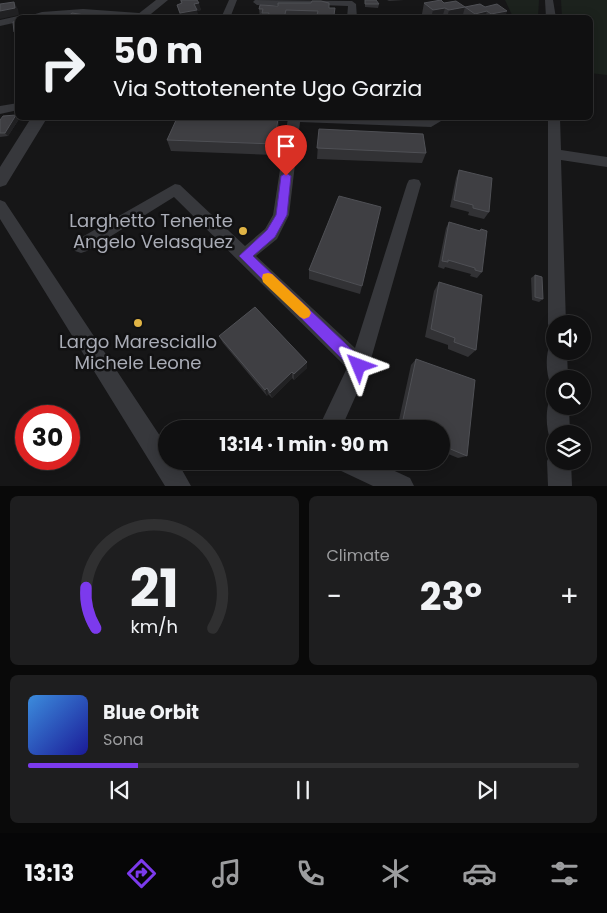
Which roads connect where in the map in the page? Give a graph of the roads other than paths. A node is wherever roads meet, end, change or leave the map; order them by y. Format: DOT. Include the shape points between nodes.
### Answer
graph roads {
  1 [pos="163,0"];
  2 [pos="233,0"];
  3 [pos="549,0"];
  4 [pos="314,1"];
  5 [pos="257,2"];
  6 [pos="44,15"];
  7 [pos="124,15"];
  8 [pos="141,15"];
  9 [pos="226,15"];
  10 [pos="352,15"];
  11 [pos="552,15"];
  12 [pos="15,20"];
  13 [pos="0,23"];
  14 [pos="15,107"];
  15 [pos="0,110"];
  16 [pos="38,120"];
  17 [pos="294,120"];
  18 [pos="352,120"];
  19 [pos="436,120"];
  20 [pos="554,120"];
  21 [pos="554,154"];
  22 [pos="607,162"];
  23 [pos="0,182"];
  24 [pos="414,184"];
  25 [pos="0,206"];
  26 [pos="81,246"];
  27 [pos="245,256"];
  28 [pos="557,315"];
  29 [pos="359,366"];
  30 [pos="333,420"];
  31 [pos="365,470"];
  32 [pos="559,470"];
  33 [pos="179,486"];
  34 [pos="402,486"];
  35 [pos="560,486"];
  1 -- 8 [label="street"];
  2 -- 9 [label="street"];
  3 -- 11 [label="street"];
  4 -- 5 [label="street" via="289,2 288,6"];
  4 -- 10 [label="street" via="352,4"];
  6 -- 7 [label="street" via="90,10"];
  12 -- 13 [label="street"];
  14 -- 15 [label="street"];
  16 -- 23 [label="street"];
  17 -- 27 [label="street" via="281,215 271,234"];
  18 -- 19 [label="street" via="431,123"];
  20 -- 21 [label="street"];
  21 -- 22 [label="street"];
  21 -- 28 [label="street"];
  24 -- 29 [label="street"];
  25 -- 33 [label="street"];
  26 -- 27 [label="street" via="174,189"];
  27 -- 29 [label="street"];
  29 -- 30 [label="street"];
  31 -- 34 [label="street"];
  32 -- 35 [label="street"];
}
